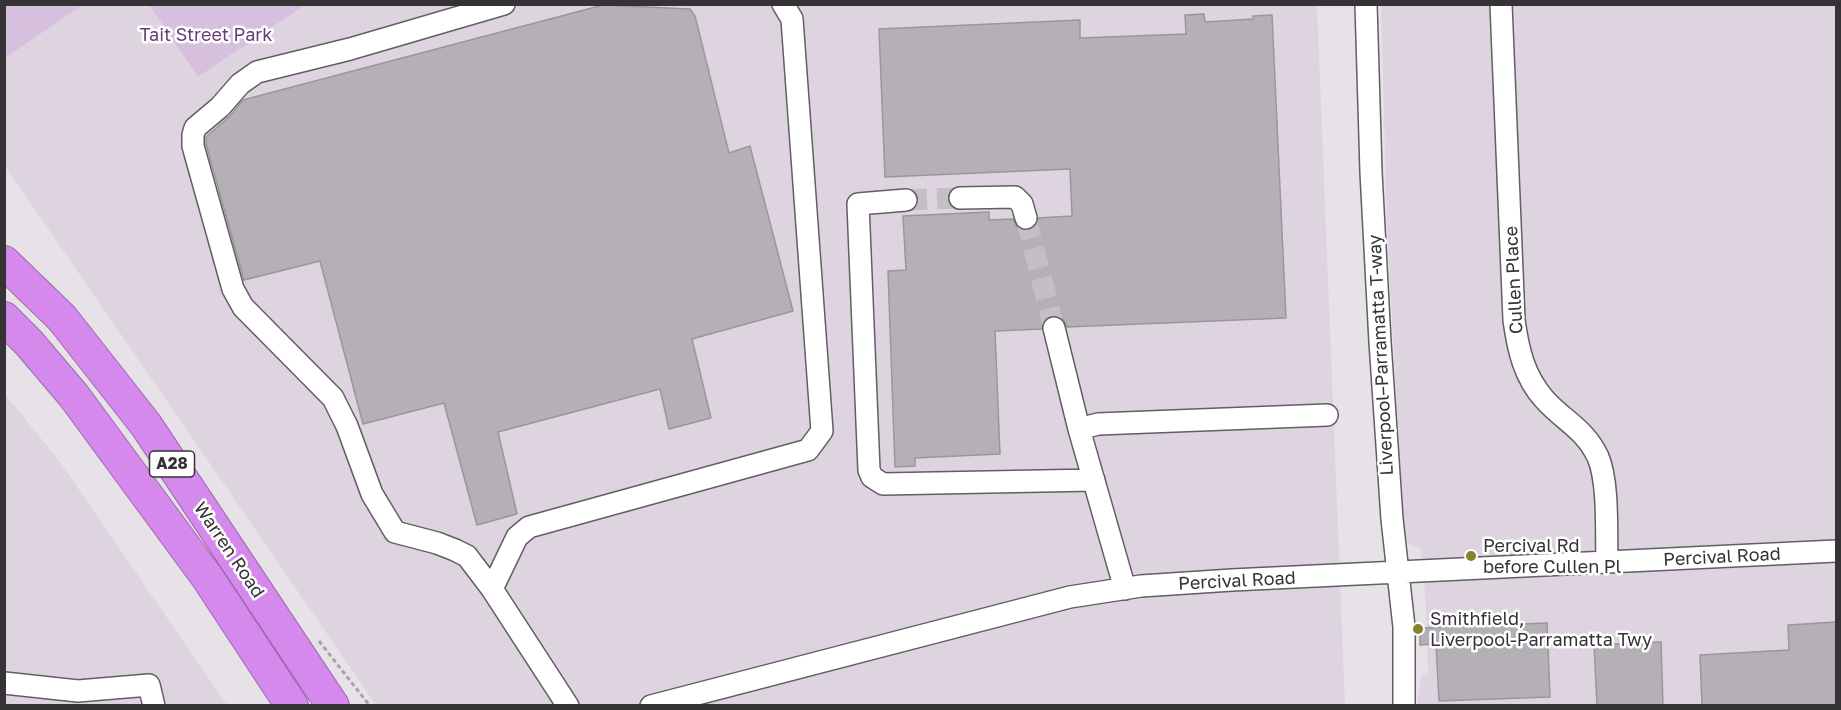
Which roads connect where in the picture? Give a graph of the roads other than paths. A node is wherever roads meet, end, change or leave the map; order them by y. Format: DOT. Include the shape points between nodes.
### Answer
graph roads {
  1 [pos="504,4"];
  2 [pos="783,4"];
  3 [pos="1366,4"];
  4 [pos="1502,4"];
  5 [pos="960,198"];
  6 [pos="906,201"];
  7 [pos="1026,218"];
  8 [pos="4,262"];
  9 [pos="4,318"];
  10 [pos="1054,328"];
  11 [pos="1327,415"];
  12 [pos="1079,429"];
  13 [pos="1094,480"];
  14 [pos="1836,551"];
  15 [pos="1607,562"];
  16 [pos="1398,572"];
  17 [pos="492,589"];
  18 [pos="1125,589"];
  19 [pos="4,684"];
  20 [pos="154,705"];
  21 [pos="292,705"];
  22 [pos="333,705"];
  23 [pos="568,705"];
  24 [pos="651,705"];
  25 [pos="1404,705"];
  1 -- 17 [label="street" via="257,72 195,128 193,135 229,278 243,307 333,398 372,494 394,532 467,556"];
  2 -- 17 [label="street" via="792,19 822,430 808,450 529,527 517,537"];
  3 -- 16 [label="street, Liverpool–Parramatta T-way" via="1383,409"];
  4 -- 15 [label="street, Cullen Place" via="1517,341 1536,388 1582,433 1598,458 1604,487"];
  5 -- 7 [label="street" via="1015,197"];
  6 -- 13 [label="street" via="858,204 872,477 883,484"];
  8 -- 22 [label="highway, Warren Road / A28" via="62,318 147,426"];
  9 -- 21 [label="highway, Warren Road / A28" via="74,396 207,577"];
  10 -- 12 [label="street"];
  11 -- 12 [label="street" via="1098,424"];
  12 -- 13 [label="street"];
  13 -- 18 [label="street"];
  14 -- 15 [label="street, Percival Road"];
  15 -- 16 [label="street, Percival Road"];
  16 -- 18 [label="street, Percival Road"];
  16 -- 25 [label="street, Liverpool–Parramatta T-way" via="1404,627"];
  17 -- 23 [label="street"];
  18 -- 24 [label="street, Percival Road" via="1015,610"];
  19 -- 20 [label="street" via="78,691 148,685"];
}
